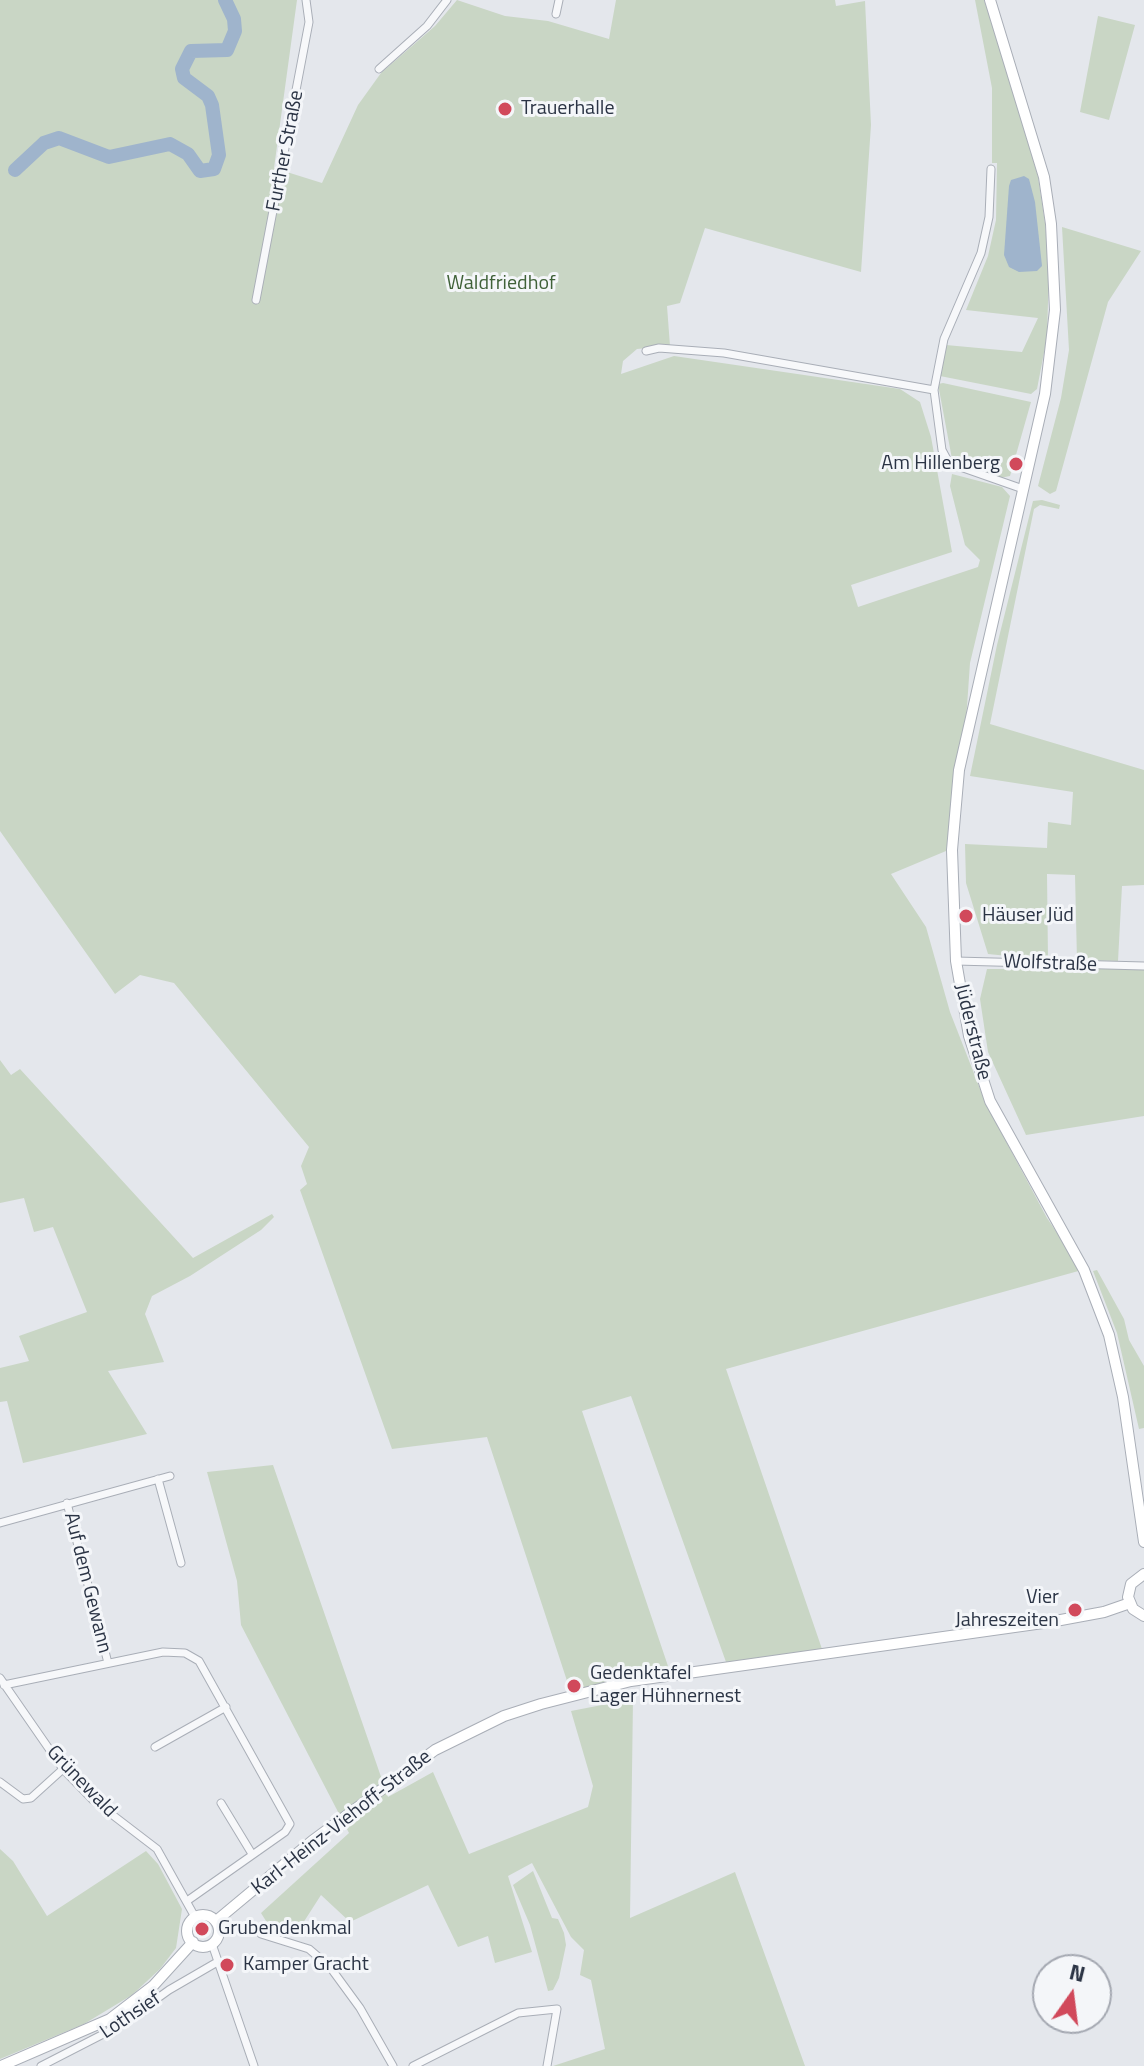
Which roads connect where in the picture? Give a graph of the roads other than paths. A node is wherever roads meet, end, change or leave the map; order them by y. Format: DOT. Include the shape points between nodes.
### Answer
graph roads {
  1 [pos="306,0"];
  2 [pos="447,0"];
  3 [pos="559,0"];
  4 [pos="990,0"];
  5 [pos="556,14"];
  6 [pos="379,69"];
  7 [pos="991,169"];
  8 [pos="256,300"];
  9 [pos="646,351"];
  10 [pos="934,390"];
  11 [pos="1023,489"];
  12 [pos="956,961"];
  13 [pos="1144,966"];
  14 [pos="170,1476"];
  15 [pos="158,1479"];
  16 [pos="67,1503"];
  17 [pos="0,1523"];
  18 [pos="1144,1542"];
  19 [pos="181,1563"];
  20 [pos="1144,1574"];
  21 [pos="1130,1603"];
  22 [pos="1144,1616"];
  23 [pos="108,1663"];
  24 [pos="2,1681"];
  25 [pos="226,1707"];
  26 [pos="155,1747"];
  27 [pos="63,1769"];
  28 [pos="0,1782"];
  29 [pos="221,1803"];
  30 [pos="252,1854"];
  31 [pos="187,1901"];
  32 [pos="195,1917"];
  33 [pos="216,1921"];
  34 [pos="261,1934"];
  35 [pos="193,1942"];
  36 [pos="212,1944"];
  37 [pos="219,1961"];
  38 [pos="1,2066"];
  39 [pos="41,2066"];
  40 [pos="254,2066"];
  41 [pos="393,2066"];
  42 [pos="413,2066"];
  43 [pos="547,2066"];
  1 -- 8 [label="street, Further Straße" via="309,22"];
  2 -- 6 [label="street" via="427,26"];
  3 -- 5 [label="street"];
  4 -- 11 [label="main road, Jüderstraße" via="1044,177 1054,266 1053,337"];
  7 -- 10 [label="street" via="981,253 944,339"];
  9 -- 10 [label="street" via="724,353"];
  10 -- 11 [label="street" via="942,450 949,463"];
  11 -- 12 [label="main road, Jüderstraße" via="959,770 952,850"];
  12 -- 13 [label="street, Wolfstraße"];
  12 -- 18 [label="main road, Jüderstraße" via="969,1036 990,1101 1084,1270 1109,1335"];
  14 -- 15 [label="street"];
  15 -- 16 [label="street"];
  15 -- 19 [label="street"];
  16 -- 17 [label="street"];
  16 -- 23 [label="street, Auf dem Gewann"];
  20 -- 21 [label="main road" via="1131,1584"];
  21 -- 22 [label="main road"];
  21 -- 33 [label="main road, Karl-Heinz-Viehoff-Straße" via="1050,1622 631,1681 529,1708 435,1750"];
  23 -- 24 [label="street, Auf dem Gewann"];
  23 -- 25 [label="street, Auf dem Gewann" via="185,1653 199,1661"];
  24 -- 27 [label="street, Grünewald"];
  25 -- 26 [label="street"];
  25 -- 30 [label="street, Auf dem Gewann" via="290,1824"];
  27 -- 28 [label="street" via="31,1798 23,1799"];
  27 -- 31 [label="street, Grünewald" via="93,1800 157,1849"];
  29 -- 30 [label="street"];
  30 -- 31 [label="street"];
  31 -- 32 [label="street, Grünewald"];
  32 -- 33 [label="main road"];
  32 -- 35 [label="main road" via="187,1929"];
  33 -- 36 [label="main road" via="218,1936"];
  34 -- 41 [label="street" via="309,1949 330,1967"];
  35 -- 36 [label="main road"];
  35 -- 38 [label="main road" via="153,1986 110,2019"];
  36 -- 37 [label="street"];
  37 -- 39 [label="street, Lothsief" via="108,2033"];
  37 -- 40 [label="street"];
  42 -- 43 [label="street" via="518,2013 557,2009"];
}
